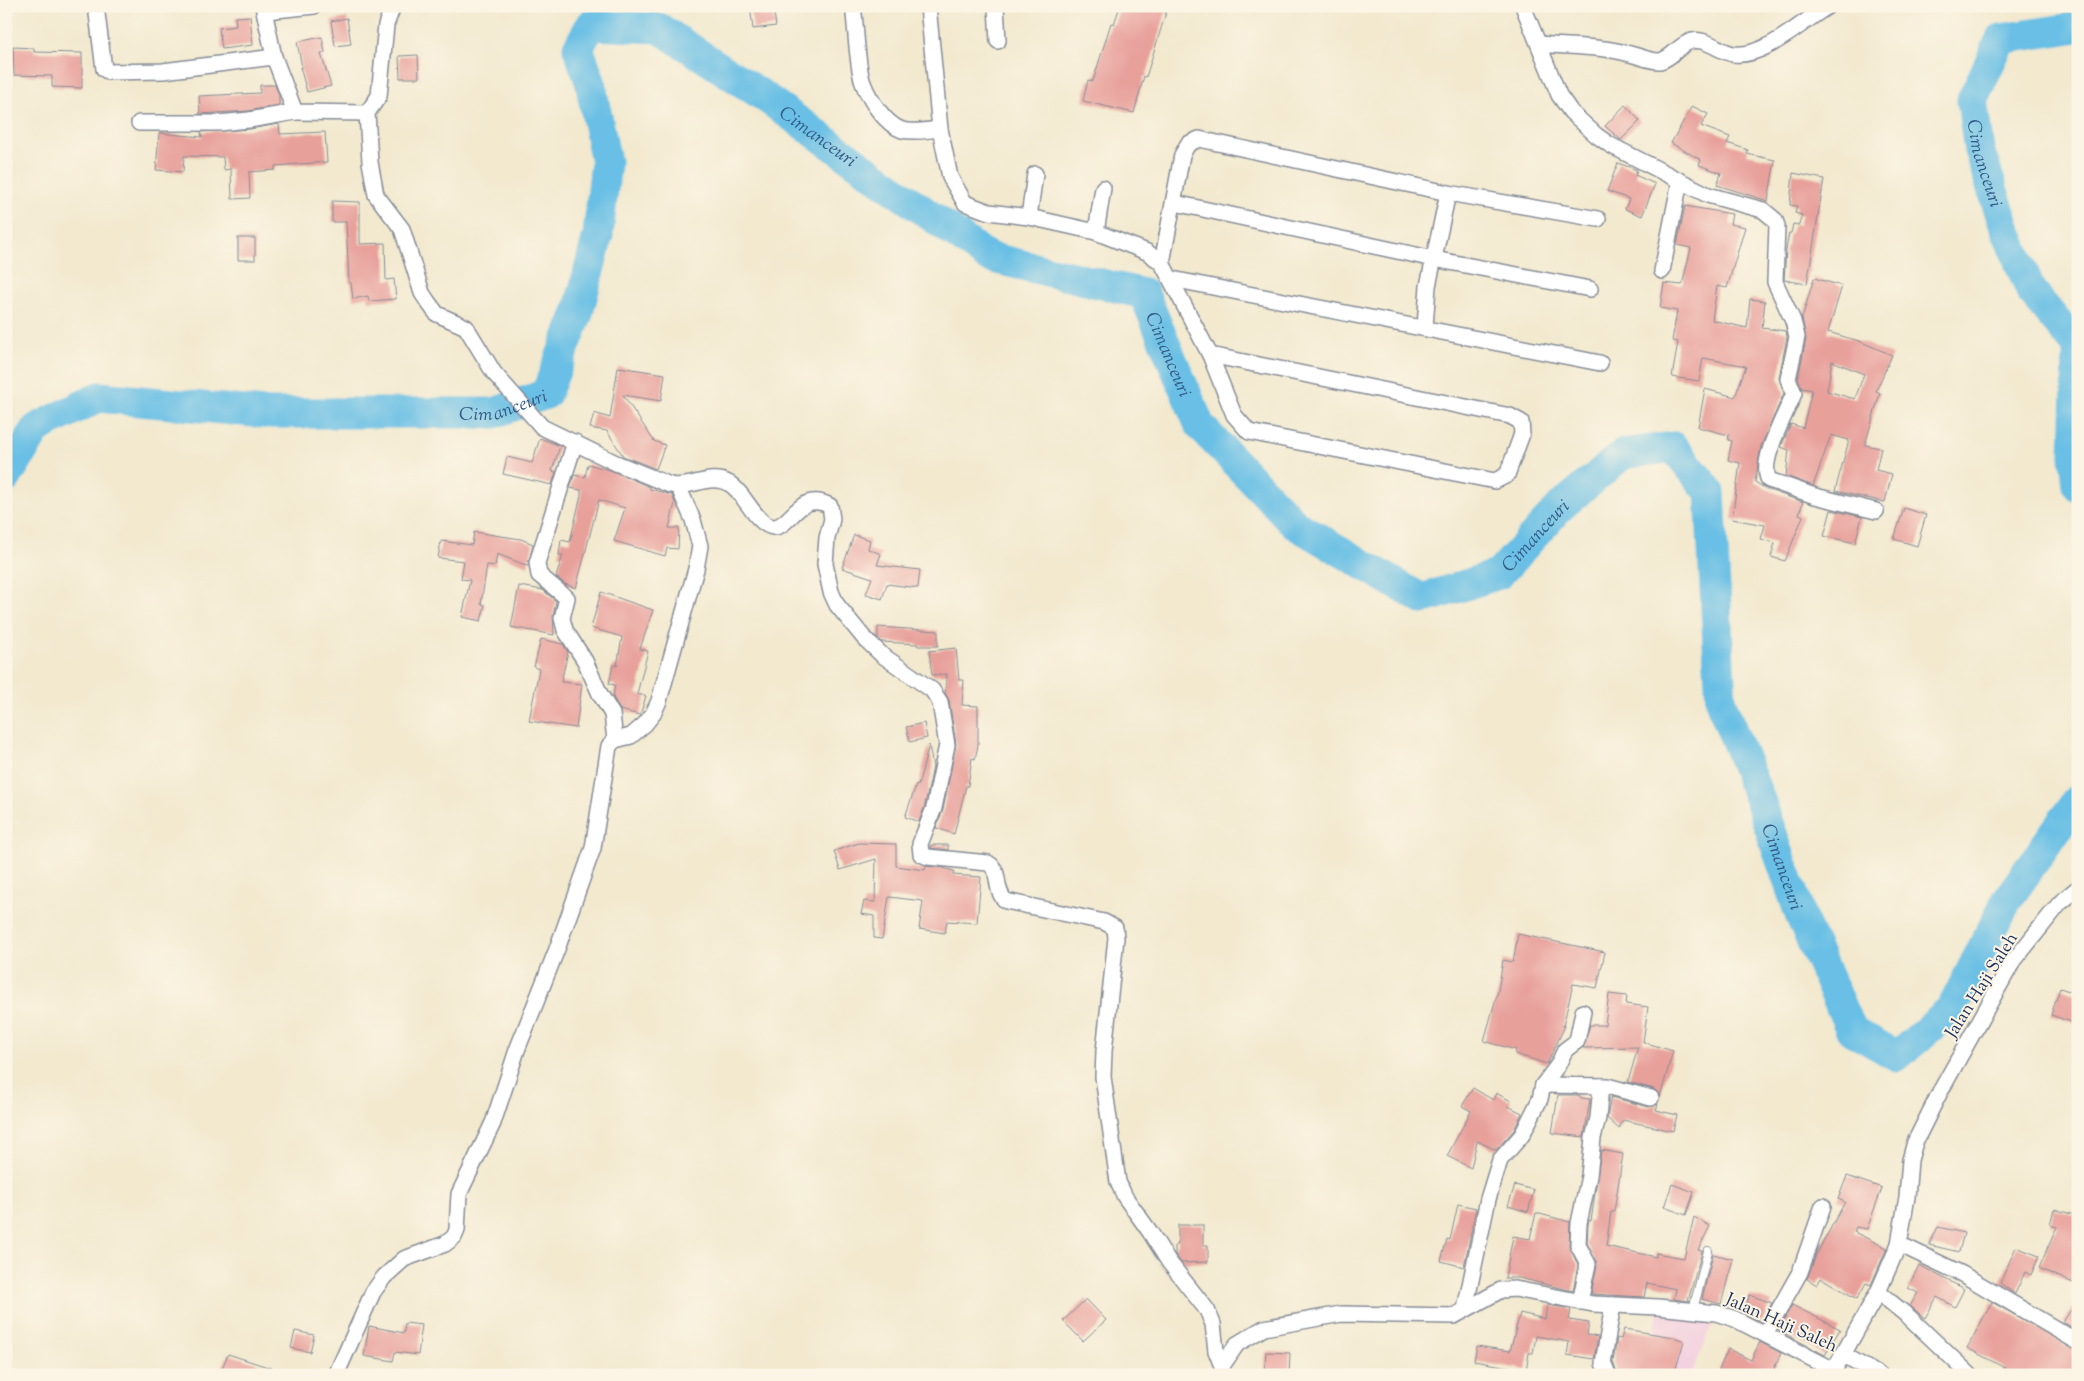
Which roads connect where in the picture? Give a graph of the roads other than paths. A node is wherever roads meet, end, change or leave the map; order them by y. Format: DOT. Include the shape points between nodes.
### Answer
graph roads {
  1 [pos="96,6"];
  2 [pos="314,6"];
  3 [pos="393,6"];
  4 [pos="853,6"];
  5 [pos="928,6"];
  6 [pos="996,6"];
  7 [pos="1523,6"];
  8 [pos="1828,6"];
  9 [pos="264,9"];
  10 [pos="998,41"];
  11 [pos="1540,44"];
  12 [pos="274,57"];
  13 [pos="295,112"];
  14 [pos="367,113"];
  15 [pos="139,123"];
  16 [pos="940,129"];
  17 [pos="1035,174"];
  18 [pos="1680,181"];
  19 [pos="1103,188"];
  20 [pos="1448,193"];
  21 [pos="1175,202"];
  22 [pos="1029,217"];
  23 [pos="1598,220"];
  24 [pos="1096,232"];
  25 [pos="1434,259"];
  26 [pos="1162,264"];
  27 [pos="1662,272"];
  28 [pos="1172,279"];
  29 [pos="1590,289"];
  30 [pos="1425,327"];
  31 [pos="1210,355"];
  32 [pos="1600,363"];
  33 [pos="575,442"];
  34 [pos="679,488"];
  35 [pos="1876,511"];
  36 [pos="615,740"];
  37 [pos="2078,888"];
  38 [pos="1583,1012"];
  39 [pos="1543,1085"];
  40 [pos="1601,1086"];
  41 [pos="1651,1098"];
  42 [pos="1823,1206"];
  43 [pos="1899,1244"];
  44 [pos="1708,1251"];
  45 [pos="1878,1292"];
  46 [pos="1580,1302"];
  47 [pos="1613,1305"];
  48 [pos="1465,1309"];
  49 [pos="1693,1310"];
  50 [pos="1765,1334"];
  51 [pos="2078,1342"];
  52 [pos="1844,1355"];
  53 [pos="1222,1370"];
  54 [pos="1831,1372"];
  55 [pos="336,1375"];
  56 [pos="1608,1375"];
  57 [pos="1879,1375"];
  58 [pos="1970,1375"];
  1 -- 12 [label="street" via="104,69 109,72 163,71"];
  2 -- 9 [label="street"];
  3 -- 14 [label="street" via="386,25 379,96"];
  4 -- 16 [label="street" via="862,83 876,106 888,122 902,130"];
  5 -- 16 [label="street"];
  6 -- 10 [label="street"];
  7 -- 11 [label="street"];
  8 -- 11 [label="street" via="1769,45 1738,54 1724,52 1702,41 1685,44 1658,61 1615,50"];
  9 -- 12 [label="street"];
  11 -- 18 [label="street" via="1550,78 1571,112 1610,145"];
  12 -- 13 [label="street"];
  13 -- 14 [label="street"];
  13 -- 15 [label="street" via="219,123"];
  14 -- 33 [label="street" via="376,195 402,229 422,292 437,314 466,327 494,373 534,419 552,433"];
  16 -- 22 [label="street" via="950,178 965,203 989,212"];
  17 -- 22 [label="street"];
  18 -- 27 [label="street"];
  18 -- 35 [label="street" via="1708,195 1763,210 1777,226 1775,282 1797,337 1788,379 1794,393 1772,445 1766,469 1769,480 1815,496"];
  19 -- 24 [label="street"];
  20 -- 21 [label="street" via="1199,138 1185,147"];
  20 -- 23 [label="street"];
  20 -- 25 [label="street"];
  21 -- 25 [label="street"];
  21 -- 26 [label="street"];
  22 -- 24 [label="street"];
  24 -- 26 [label="street" via="1147,252"];
  25 -- 29 [label="street"];
  25 -- 30 [label="street"];
  26 -- 28 [label="street"];
  28 -- 30 [label="street"];
  28 -- 31 [label="street"];
  30 -- 32 [label="street"];
  31 -- 31 [label="street" via="1234,415 1244,429 1253,433 1495,481 1507,475 1522,434 1521,422 1510,416"];
  33 -- 34 [label="street" via="616,463"];
  33 -- 36 [label="street" via="551,513 537,570 567,598 562,618 565,630 612,714"];
  34 -- 36 [label="street" via="697,534 699,560 659,701 646,724 631,736"];
  34 -- 53 [label="street" via="705,481 724,481 737,490 764,523 772,527 784,522 803,505 819,502 830,506 832,519 825,564 830,592 837,605 852,627 882,655 932,690 940,702 947,745 934,808 920,844 921,854 988,863 995,868 999,893 1006,901 1104,922 1115,928 1103,1077 1118,1182 1169,1262 1208,1310"];
  36 -- 55 [label="street" via="609,746 592,848 492,1123 460,1194 454,1237 445,1244 404,1259 384,1277 373,1292"];
  37 -- 43 [label="street, Jalan Haji Saleh" via="2060,903 2012,963 1940,1092 1915,1142 1910,1160"];
  38 -- 39 [label="street" via="1577,1041 1564,1050 1558,1065"];
  39 -- 40 [label="street"];
  39 -- 48 [label="street" via="1529,1124 1500,1160 1488,1199"];
  40 -- 41 [label="street"];
  40 -- 46 [label="street" via="1579,1223 1578,1244 1588,1264"];
  42 -- 50 [label="street" via="1800,1272"];
  43 -- 45 [label="street, Jalan Haji Saleh"];
  43 -- 51 [label="street" via="1955,1271"];
  44 -- 49 [label="lane"];
  45 -- 52 [label="street, Jalan Haji Saleh"];
  45 -- 58 [label="street"];
  46 -- 47 [label="street, Jalan Haji Saleh"];
  46 -- 48 [label="street, Jalan Haji Saleh" via="1514,1289 1501,1290"];
  47 -- 49 [label="street, Jalan Haji Saleh"];
  47 -- 56 [label="street" via="1603,1363"];
  48 -- 53 [label="street, Jalan Haji Saleh" via="1444,1318 1341,1314 1264,1328 1237,1344"];
  49 -- 50 [label="street, Jalan Haji Saleh" via="1735,1319"];
  50 -- 54 [label="street, Jalan Haji Saleh"];
  52 -- 54 [label="street, Jalan Haji Saleh"];
  52 -- 57 [label="street"];
}
